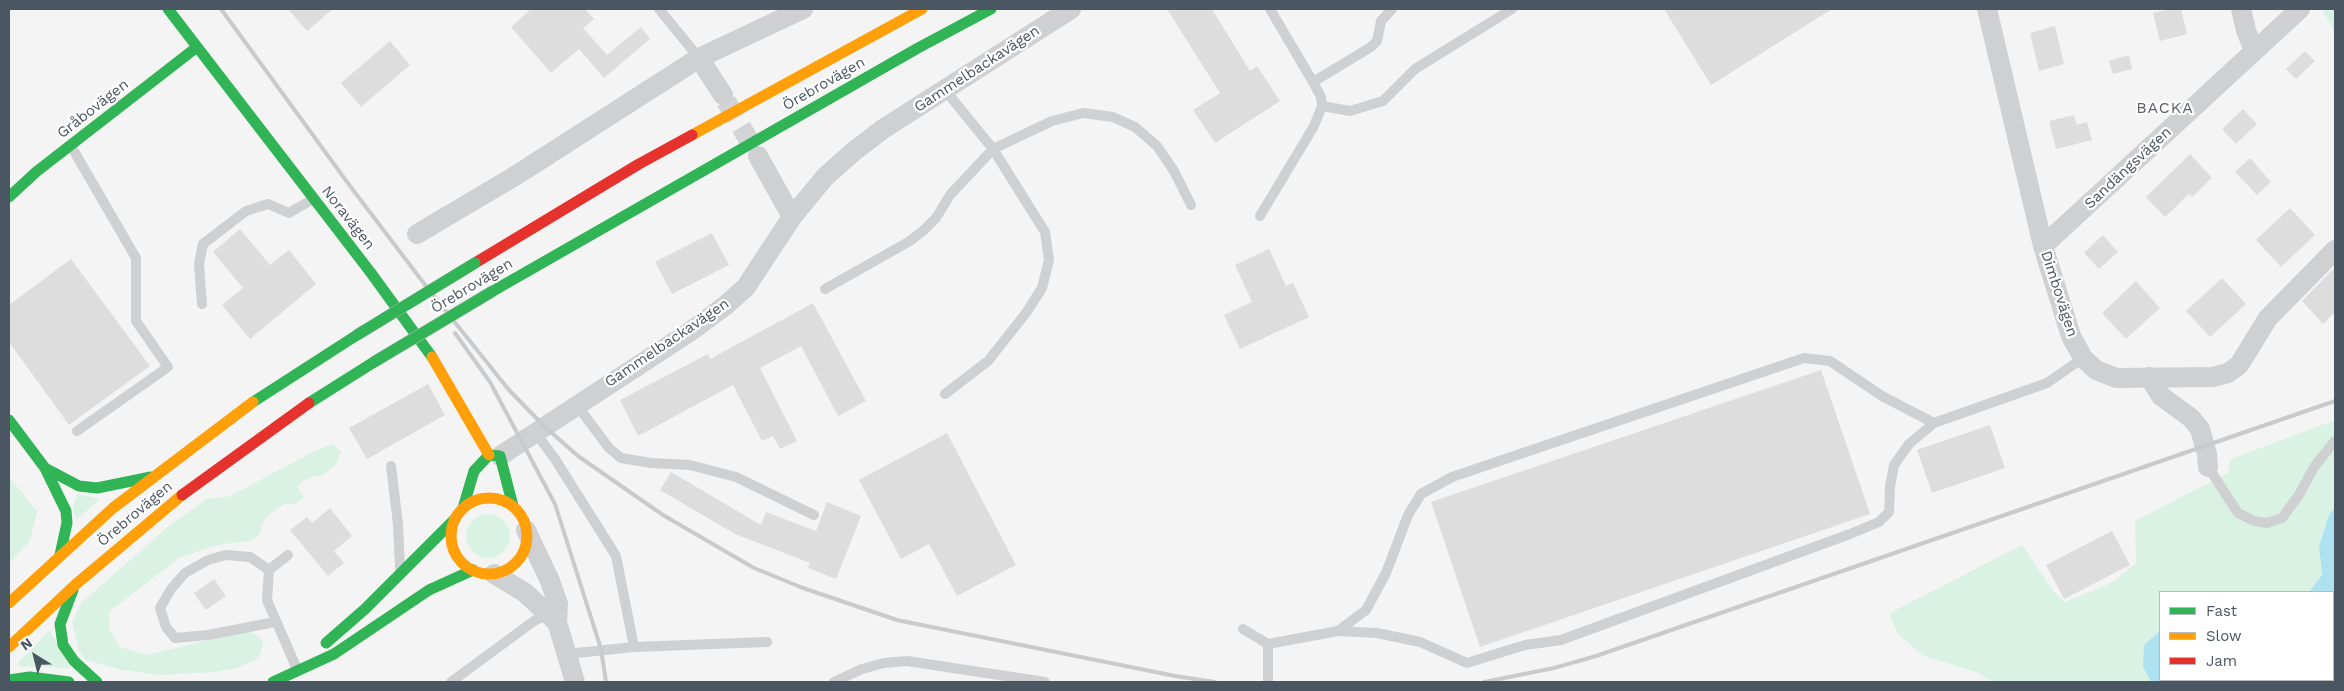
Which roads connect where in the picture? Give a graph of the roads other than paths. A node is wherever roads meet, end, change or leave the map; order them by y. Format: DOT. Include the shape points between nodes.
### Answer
graph roads {
  1 [pos="168,9"];
  2 [pos="659,9"];
  3 [pos="803,9"];
  4 [pos="922,9"];
  5 [pos="991,9"];
  6 [pos="1071,9"];
  7 [pos="1270,9"];
  8 [pos="1392,9"];
  9 [pos="1512,9"];
  10 [pos="1987,9"];
  11 [pos="2241,9"];
  12 [pos="2300,9"];
  13 [pos="197,47"];
  14 [pos="2254,51"];
  15 [pos="699,58"];
  16 [pos="1313,82"];
  17 [pos="945,90"];
  18 [pos="723,95"];
  19 [pos="1322,106"];
  20 [pos="71,145"];
  21 [pos="993,149"];
  22 [pos="758,156"];
  23 [pos="9,197"];
  24 [pos="314,198"];
  25 [pos="1191,205"];
  26 [pos="1260,216"];
  27 [pos="792,217"];
  28 [pos="417,234"];
  29 [pos="2043,246"];
  30 [pos="2335,250"];
  31 [pos="825,289"];
  32 [pos="202,304"];
  33 [pos="2083,358"];
  34 [pos="2149,377"];
  35 [pos="945,394"];
  36 [pos="575,406"];
  37 [pos="9,420"];
  38 [pos="1934,423"];
  39 [pos="77,431"];
  40 [pos="535,432"];
  41 [pos="2335,441"];
  42 [pos="495,455"];
  43 [pos="390,466"];
  44 [pos="2208,467"];
  45 [pos="45,468"];
  46 [pos="154,476"];
  47 [pos="513,506"];
  48 [pos="463,508"];
  49 [pos="814,515"];
  50 [pos="455,519"];
  51 [pos="526,530"];
  52 [pos="60,555"];
  53 [pos="288,555"];
  54 [pos="270,570"];
  55 [pos="473,570"];
  56 [pos="494,574"];
  57 [pos="400,575"];
  58 [pos="75,585"];
  59 [pos="9,603"];
  60 [pos="408,606"];
  61 [pos="552,618"];
  62 [pos="275,622"];
  63 [pos="1243,629"];
  64 [pos="1338,631"];
  65 [pos="767,642"];
  66 [pos="1268,644"];
  67 [pos="9,647"];
  68 [pos="634,647"];
  69 [pos="567,654"];
  70 [pos="298,670"];
  71 [pos="9,680"];
  72 [pos="69,682"];
  73 [pos="97,682"];
  74 [pos="274,682"];
  75 [pos="451,682"];
  76 [pos="574,682"];
  77 [pos="834,682"];
  78 [pos="1045,682"];
  79 [pos="1268,682"];
  1 -- 13 [label="main road, Noravägen"];
  2 -- 15 [label="lane"];
  3 -- 15 [label="street"];
  4 -- 46 [label="main road, Örebrovägen, bridge" via="639,164 475,263 238,411"];
  5 -- 58 [label="main road, Örebrovägen, bridge" via="493,291 374,362 219,466"];
  6 -- 17 [label="street, Gammelbackavägen"];
  7 -- 16 [label="lane"];
  8 -- 16 [label="lane" via="1381,21 1377,41 1371,47"];
  9 -- 19 [label="lane" via="1415,69 1384,101 1350,111"];
  10 -- 29 [label="street, Dimbovägen"];
  11 -- 14 [label="street"];
  12 -- 14 [label="street, Sandängsvägen"];
  13 -- 20 [label="main road, Gråbovägen"];
  13 -- 24 [label="main road, Noravägen"];
  14 -- 29 [label="street, Sandängsvägen"];
  15 -- 18 [label="street"];
  15 -- 28 [label="street" via="515,176"];
  16 -- 19 [label="lane"];
  17 -- 21 [label="lane"];
  17 -- 27 [label="street, Gammelbackavägen" via="853,152 825,177"];
  19 -- 26 [label="lane" via="1314,126"];
  20 -- 23 [label="main road, Gråbovägen"];
  20 -- 39 [label="lane" via="136,258 136,320 168,366"];
  21 -- 25 [label="lane" via="1052,120 1083,113 1113,116 1135,127 1157,146"];
  21 -- 31 [label="lane" via="955,189 924,230"];
  21 -- 35 [label="lane" via="1045,232 1049,260 1042,288 1026,313 988,361"];
  22 -- 27 [label="street"];
  24 -- 32 [label="lane" via="289,213 268,204 246,211 203,244 198,264"];
  24 -- 42 [label="main road, Noravägen" via="431,355"];
  27 -- 36 [label="street, Gammelbackavägen" via="746,287 726,305"];
  29 -- 33 [label="street, Dimbovägen" via="2071,336"];
  30 -- 34 [label="street, Dimbovägen" via="2268,318 2239,365 2228,373 2213,377"];
  33 -- 34 [label="street, Dimbovägen" via="2096,370 2116,378"];
  33 -- 38 [label="lane" via="2047,384"];
  34 -- 44 [label="street" via="2161,396 2191,418 2200,429 2208,454"];
  36 -- 40 [label="street, Gammelbackavägen"];
  36 -- 49 [label="lane" via="621,458 690,465 736,477"];
  37 -- 45 [label="main road"];
  38 -- 64 [label="lane" via="1909,444 1894,465 1889,512 1879,522 1561,640 1525,645 1467,662 1420,642 1377,633"];
  38 -- 64 [label="lane" via="1882,396 1830,361 1804,358 1452,477 1421,494 1408,515 1386,573 1366,610"];
  40 -- 42 [label="street, Gammelbackavägen"];
  40 -- 68 [label="lane" via="616,556"];
  41 -- 44 [label="lane" via="2314,467 2282,518 2267,523 2254,521 2238,512"];
  42 -- 47 [label="main road, Noravägen"];
  42 -- 48 [label="main road" via="474,471"];
  43 -- 57 [label="lane" via="398,524"];
  45 -- 46 [label="main road" via="79,486 97,488"];
  45 -- 52 [label="main road" via="67,516"];
  46 -- 52 [label="main road, Örebrovägen"];
  47 -- 48 [label="main road" via="501,500 481,498"];
  47 -- 51 [label="main road" via="522,516"];
  48 -- 50 [label="main road"];
  50 -- 55 [label="main road" via="451,532 454,551"];
  50 -- 57 [label="main road"];
  51 -- 56 [label="main road" via="524,550 516,562"];
  51 -- 61 [label="street" via="558,604"];
  52 -- 59 [label="main road, Örebrovägen"];
  53 -- 54 [label="lane"];
  54 -- 62 [label="lane" via="267,600"];
  54 -- 62 [label="lane" via="250,557 226,555 208,560 186,573 160,608 166,627 175,638"];
  55 -- 56 [label="main road"];
  55 -- 60 [label="main road" via="429,590"];
  56 -- 61 [label="street" via="524,592"];
  57 -- 60 [label="lane"];
  57 -- 70 [label="main road"];
  58 -- 67 [label="main road, Örebrovägen"];
  58 -- 73 [label="main road" via="60,624 63,645 74,661"];
  60 -- 70 [label="main road" via="334,654"];
  61 -- 69 [label="street"];
  61 -- 75 [label="lane" via="534,621"];
  62 -- 70 [label="lane"];
  63 -- 66 [label="lane"];
  64 -- 66 [label="lane"];
  65 -- 68 [label="lane"];
  66 -- 79 [label="lane"];
  68 -- 69 [label="lane"];
  69 -- 76 [label="street"];
  70 -- 74 [label="main road"];
  71 -- 72 [label="main road" via="30,677"];
  77 -- 78 [label="lane" via="862,669 907,661"];
}
